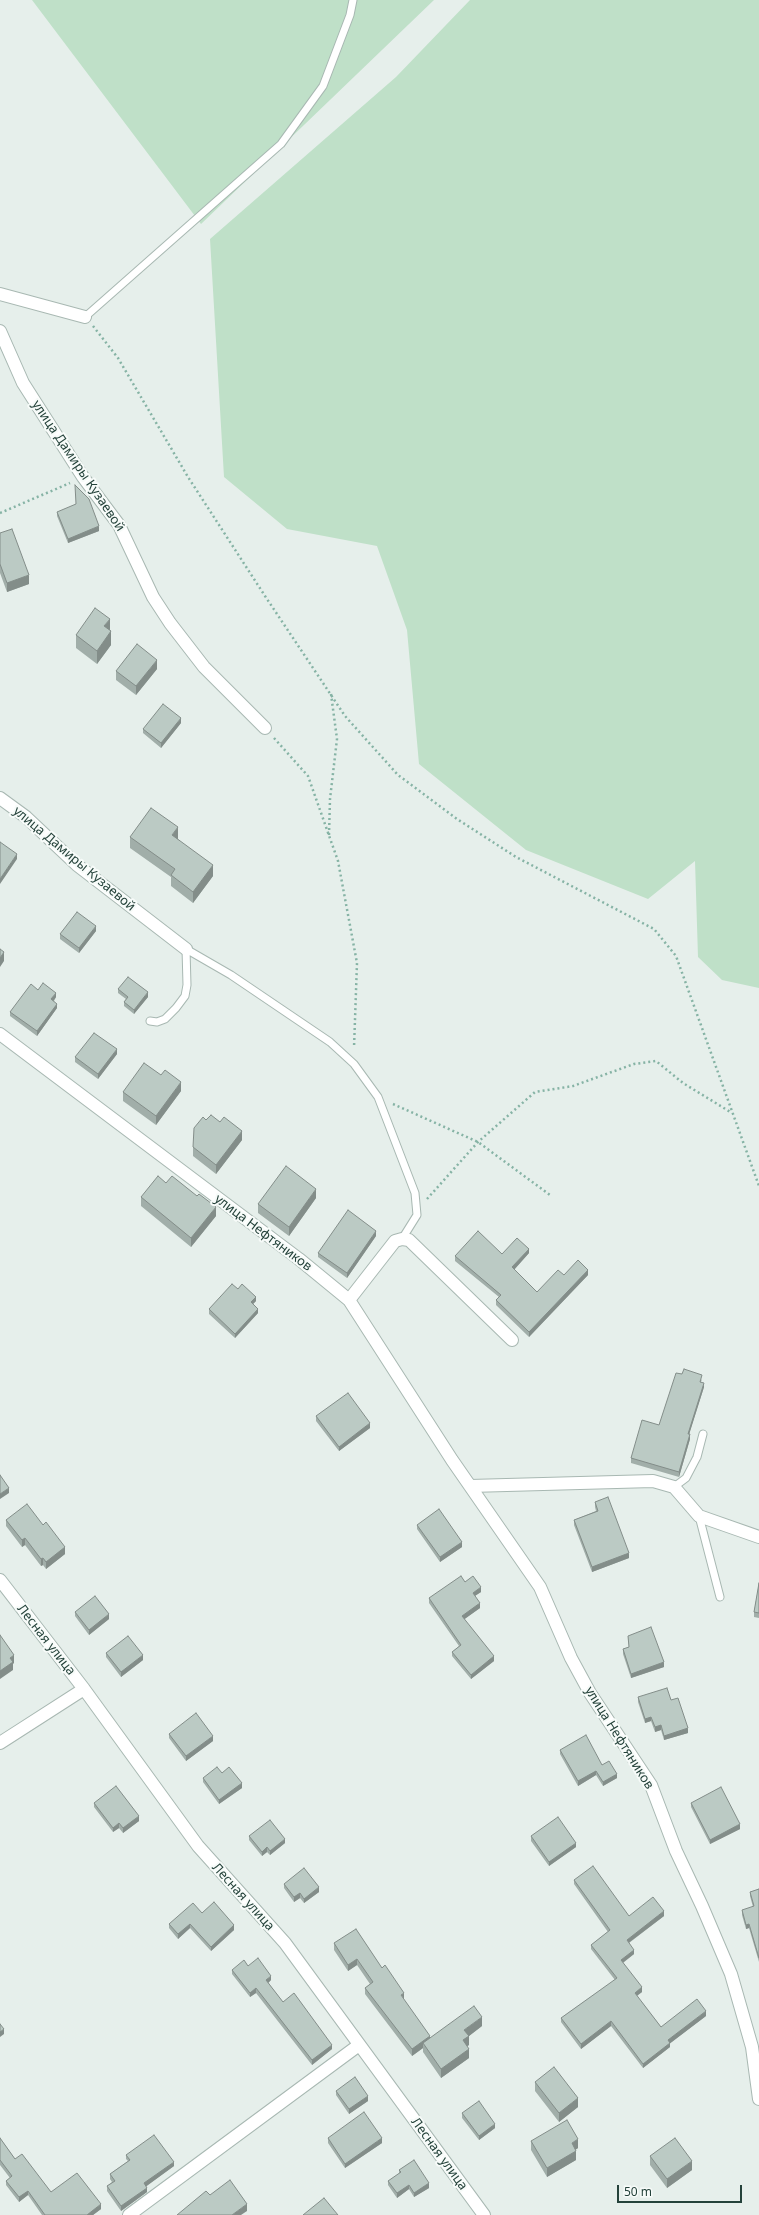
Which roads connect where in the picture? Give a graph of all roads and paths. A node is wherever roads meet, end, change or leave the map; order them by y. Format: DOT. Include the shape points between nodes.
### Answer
graph roads {
  1 [pos="353,0"];
  2 [pos="0,294"];
  3 [pos="86,317"];
  4 [pos="0,331"];
  5 [pos="83,477"];
  6 [pos="0,513"];
  7 [pos="331,694"];
  8 [pos="265,728"];
  9 [pos="0,798"];
  10 [pos="329,837"];
  11 [pos="186,949"];
  12 [pos="150,1021"];
  13 [pos="0,1034"];
  14 [pos="354,1064"];
  15 [pos="378,1097"];
  16 [pos="733,1114"];
  17 [pos="478,1142"];
  18 [pos="759,1186"];
  19 [pos="550,1195"];
  20 [pos="417,1214"];
  21 [pos="402,1239"];
  22 [pos="349,1300"];
  23 [pos="512,1340"];
  24 [pos="703,1434"];
  25 [pos="470,1486"];
  26 [pos="674,1487"];
  27 [pos="699,1516"];
  28 [pos="759,1537"];
  29 [pos="0,1580"];
  30 [pos="720,1597"];
  31 [pos="84,1689"];
  32 [pos="0,1743"];
  33 [pos="360,2045"];
  34 [pos="759,2099"];
  35 [pos="128,2215"];
  36 [pos="484,2215"];
  1 -- 3 [label="lane" via="350,15 323,86 281,144"];
  2 -- 3 [label="street"];
  3 -- 7 [label="path" via="118,358 188,477"];
  4 -- 5 [label="street, улица Дамиры Кузаевой" via="23,383"];
  5 -- 6 [label="path"];
  5 -- 8 [label="street, улица Дамиры Кузаевой" via="119,525 153,597 170,623 204,667"];
  7 -- 10 [label="path" via="337,739 330,799"];
  7 -- 16 [label="path" via="346,716 398,775 458,819 516,857 654,929 676,956"];
  8 -- 10 [label="path" via="308,776"];
  9 -- 11 [label="street, улица Дамиры Кузаевой" via="26,817 77,865"];
  10 -- 14 [label="path" via="338,861 357,963"];
  11 -- 12 [label="lane" via="185,996 165,1019"];
  11 -- 14 [label="lane" via="231,975 330,1042"];
  13 -- 22 [label="street, улица Нефтяников" via="299,1259"];
  14 -- 15 [label="lane"];
  15 -- 17 [label="path"];
  15 -- 20 [label="lane" via="415,1192"];
  16 -- 17 [label="path" via="683,1083 656,1061 634,1064 573,1086 535,1092"];
  16 -- 18 [label="path"];
  17 -- 19 [label="path"];
  17 -- 20 [label="path" via="431,1193"];
  20 -- 21 [label="lane"];
  21 -- 22 [label="street" via="395,1241"];
  21 -- 23 [label="street" via="409,1240"];
  22 -- 25 [label="street, улица Нефтяников"];
  24 -- 26 [label="lane" via="697,1457 686,1478"];
  25 -- 26 [label="street" via="653,1481"];
  25 -- 34 [label="street, улица Нефтяников" via="540,1587 571,1658 590,1693 651,1785 676,1851 731,1974 752,2047"];
  26 -- 27 [label="street"];
  27 -- 28 [label="street"];
  27 -- 30 [label="lane"];
  29 -- 31 [label="street, Лесная улица"];
  31 -- 32 [label="street"];
  31 -- 33 [label="street, Лесная улица" via="198,1846 285,1943"];
  33 -- 35 [label="street"];
  33 -- 36 [label="street, Лесная улица"];
}
